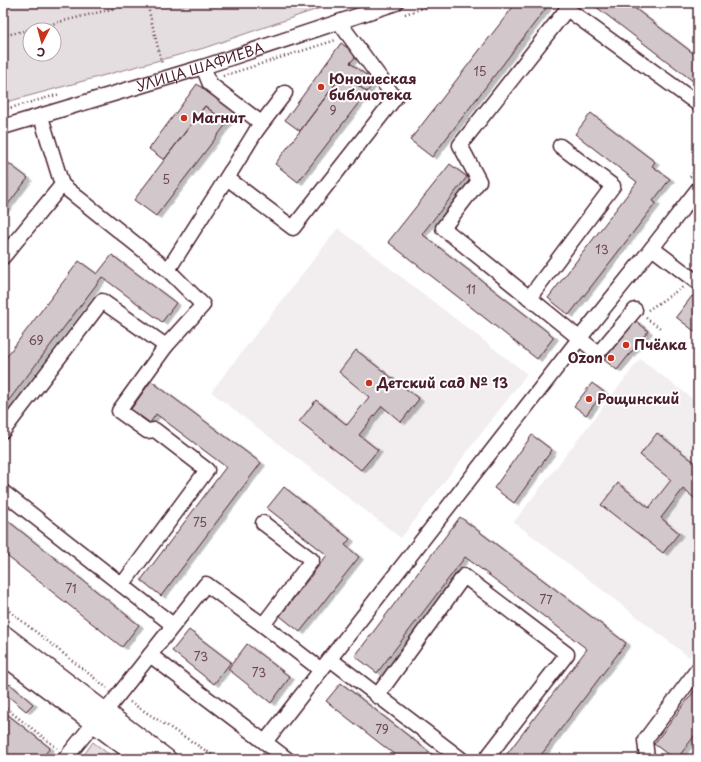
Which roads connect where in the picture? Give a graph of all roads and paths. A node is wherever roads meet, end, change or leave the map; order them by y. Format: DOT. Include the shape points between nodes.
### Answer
graph roads {
  1 [pos="136,3"];
  2 [pos="147,3"];
  3 [pos="396,3"];
  4 [pos="339,22"];
  5 [pos="3,36"];
  6 [pos="162,64"];
  7 [pos="203,67"];
  8 [pos="285,93"];
  9 [pos="698,104"];
  10 [pos="41,117"];
  11 [pos="261,123"];
  12 [pos="3,127"];
  13 [pos="560,146"];
  14 [pos="62,185"];
  15 [pos="698,189"];
  16 [pos="652,248"];
  17 [pos="3,257"];
  18 [pos="168,270"];
  19 [pos="696,282"];
  20 [pos="529,298"];
  21 [pos="635,310"];
  22 [pos="660,328"];
  23 [pos="579,339"];
  24 [pos="166,346"];
  25 [pos="3,431"];
  26 [pos="3,492"];
  27 [pos="263,523"];
  28 [pos="122,585"];
  29 [pos="173,625"];
  30 [pos="263,625"];
  31 [pos="3,634"];
  32 [pos="3,655"];
  33 [pos="150,655"];
  34 [pos="330,659"];
  35 [pos="698,669"];
  36 [pos="321,670"];
  37 [pos="377,696"];
  38 [pos="3,706"];
  39 [pos="100,718"];
  40 [pos="264,742"];
  41 [pos="66,757"];
  42 [pos="142,759"];
  43 [pos="167,759"];
  44 [pos="287,759"];
  45 [pos="461,759"];
  46 [pos="486,759"];
  47 [pos="647,759"];
  1 -- 5 [label="path"];
  2 -- 6 [label="path"];
  3 -- 4 [label="street, УЛИЦА ШАФИЕВА"];
  4 -- 7 [label="street, УЛИЦА ШАФИЕВА"];
  4 -- 11 [label="street" via="395,98 293,228 228,178"];
  7 -- 10 [label="street, УЛИЦА ШАФИЕВА"];
  7 -- 11 [label="street" via="210,84"];
  8 -- 11 [label="street"];
  9 -- 20 [label="street" via="567,9 460,145 479,181 443,228"];
  10 -- 12 [label="street, УЛИЦА ШАФИЕВА"];
  10 -- 14 [label="street"];
  11 -- 18 [label="street"];
  13 -- 20 [label="street" via="613,186"];
  14 -- 17 [label="street"];
  14 -- 18 [label="street"];
  15 -- 16 [label="street"];
  16 -- 19 [label="street"];
  16 -- 23 [label="street"];
  18 -- 24 [label="street" via="203,305"];
  19 -- 22 [label="path" via="642,314"];
  20 -- 23 [label="street"];
  21 -- 23 [label="street" via="599,351 595,351"];
  23 -- 34 [label="street"];
  24 -- 25 [label="street" via="102,301"];
  24 -- 28 [label="street" via="119,411 146,431 155,430 207,470"];
  26 -- 28 [label="street"];
  27 -- 30 [label="street" via="312,560"];
  28 -- 29 [label="street"];
  29 -- 30 [label="street" via="206,584"];
  29 -- 33 [label="street"];
  30 -- 36 [label="street"];
  31 -- 39 [label="main road"];
  32 -- 39 [label="main road"];
  33 -- 39 [label="street"];
  33 -- 40 [label="street"];
  34 -- 36 [label="street"];
  34 -- 37 [label="street"];
  35 -- 47 [label="street" via="646,740"];
  36 -- 40 [label="street"];
  37 -- 45 [label="street"];
  37 -- 46 [label="street" via="464,576 567,654"];
  38 -- 41 [label="path"];
  39 -- 41 [label="street"];
  39 -- 42 [label="main road"];
  39 -- 43 [label="main road"];
  40 -- 44 [label="street"];
}
